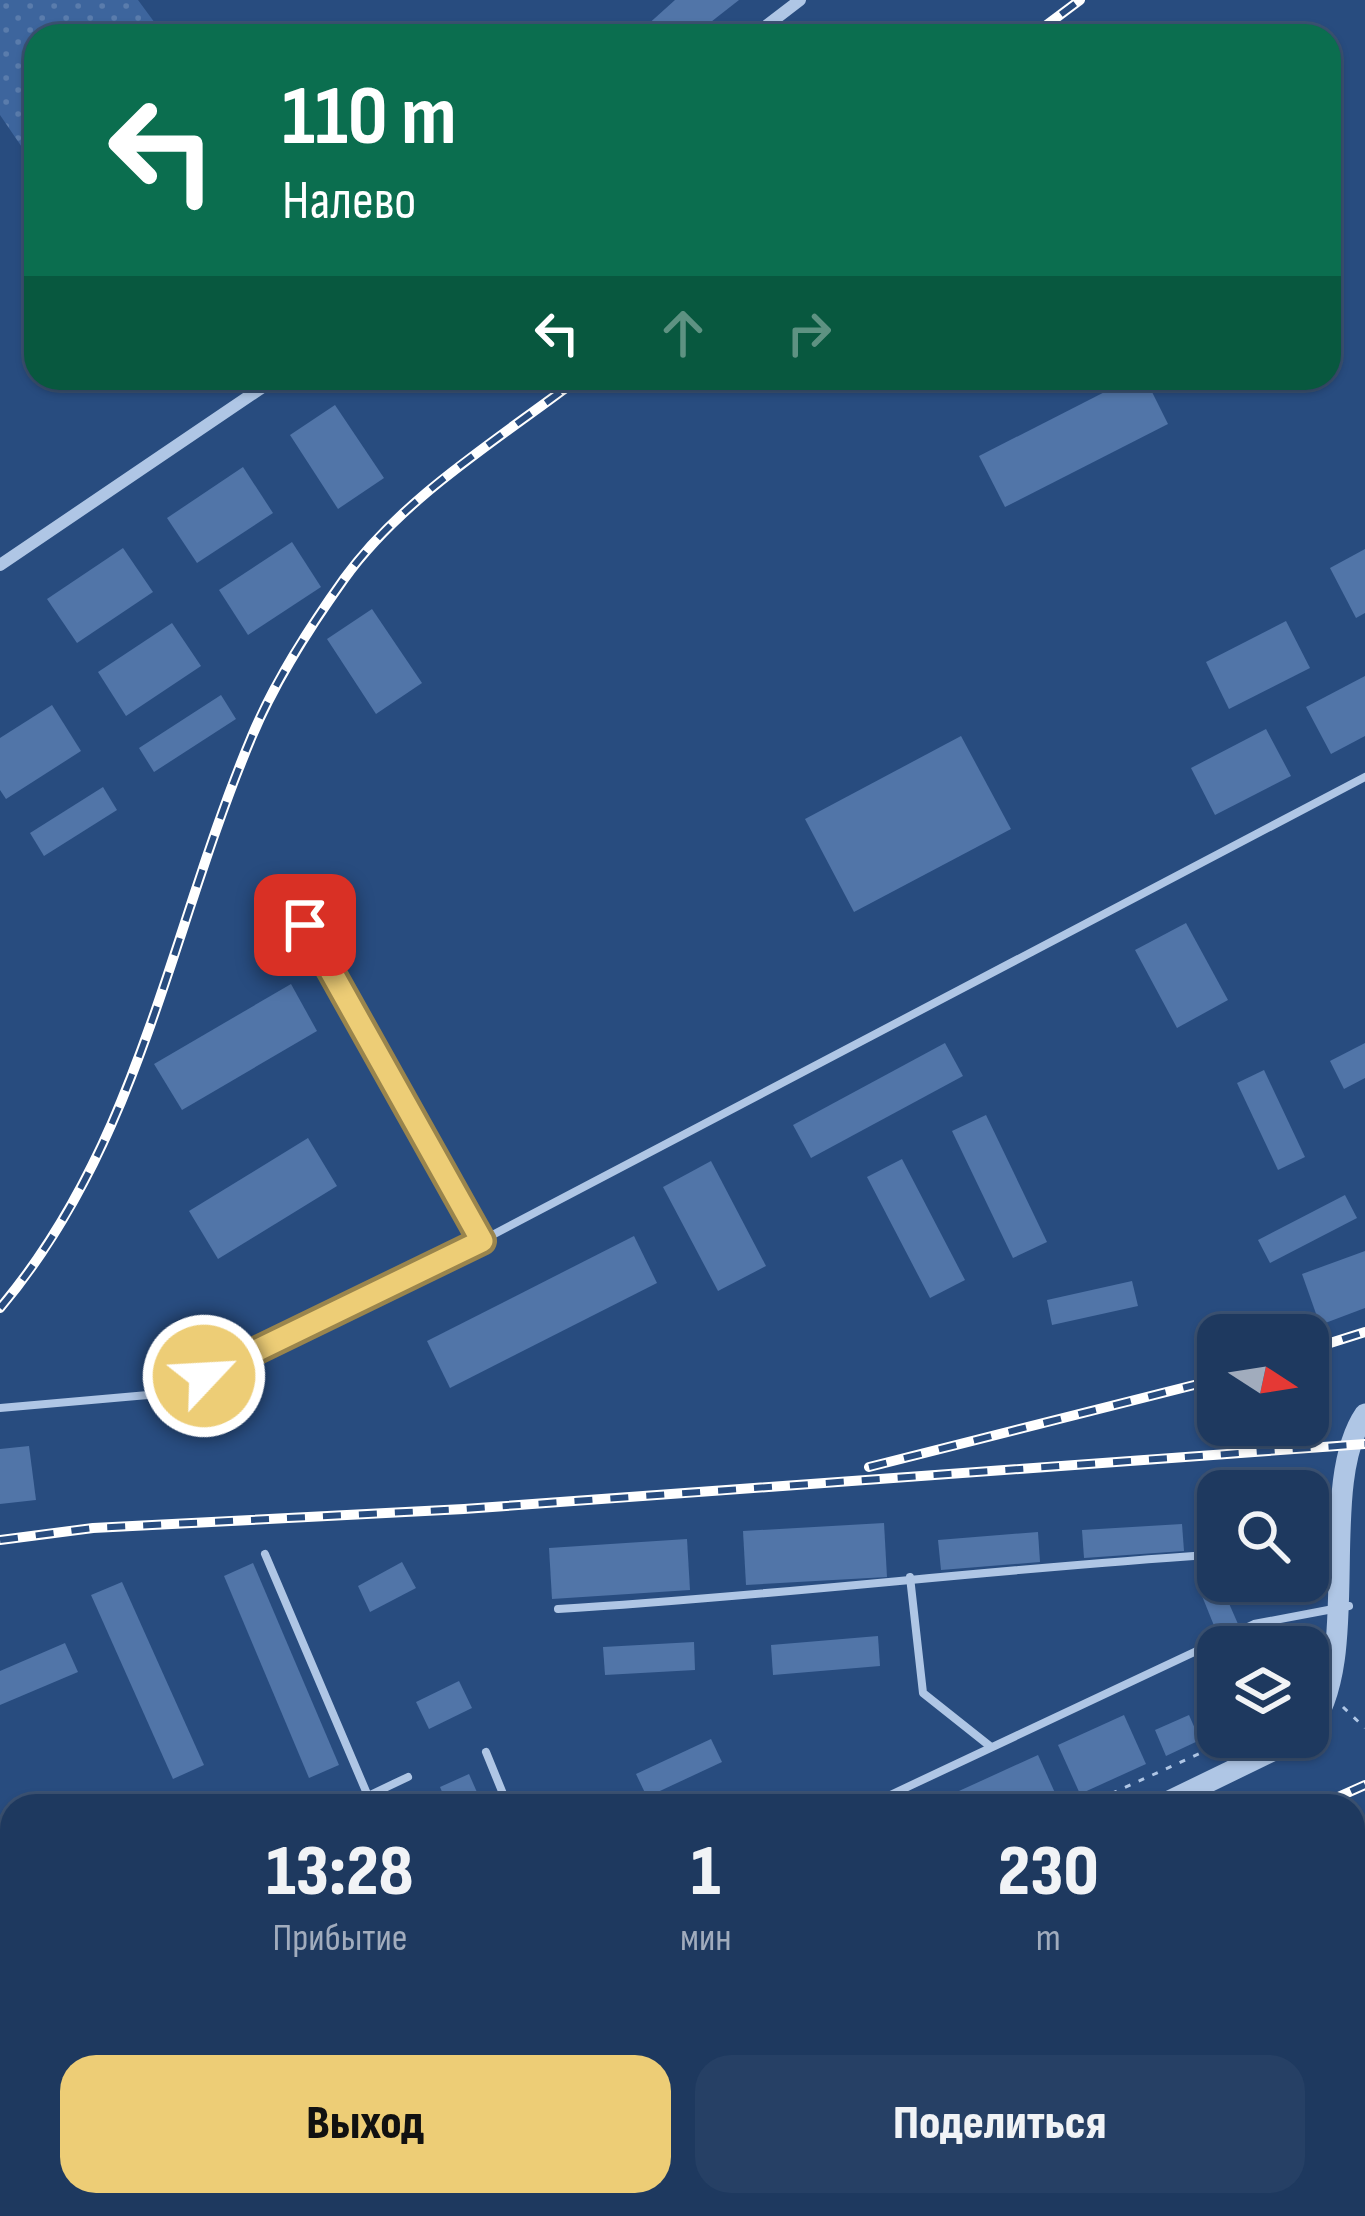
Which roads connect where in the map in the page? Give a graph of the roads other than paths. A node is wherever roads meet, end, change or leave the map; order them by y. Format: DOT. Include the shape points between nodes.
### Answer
graph roads {
  1 [pos="800,0"];
  2 [pos="769,24"];
  3 [pos="258,390"];
  4 [pos="0,566"];
  5 [pos="1365,777"];
  6 [pos="305,925"];
  7 [pos="482,1241"];
  8 [pos="0,1408"];
  9 [pos="1365,1414"];
  10 [pos="265,1554"];
  11 [pos="1197,1556"];
  12 [pos="910,1577"];
  13 [pos="1349,1606"];
  14 [pos="558,1609"];
  15 [pos="1329,1703"];
  16 [pos="991,1747"];
  17 [pos="486,1751"];
  18 [pos="1257,1758"];
  19 [pos="408,1777"];
  20 [pos="362,1794"];
  21 [pos="375,1794"];
  22 [pos="503,1794"];
  23 [pos="892,1794"];
  24 [pos="1184,1794"];
  1 -- 2 [label="street"];
  3 -- 4 [label="street"];
  5 -- 7 [label="lane"];
  6 -- 7 [label="lane"];
  7 -- 8 [label="lane" via="174,1388"];
  9 -- 13 [label="street" via="1350,1460"];
  10 -- 20 [label="lane"];
  11 -- 12 [label="lane"];
  12 -- 14 [label="lane" via="764,1597"];
  12 -- 16 [label="lane" via="923,1693"];
  13 -- 15 [label="street"];
  13 -- 16 [label="lane" via="1254,1624"];
  16 -- 23 [label="lane"];
  17 -- 22 [label="lane"];
  18 -- 24 [label="street"];
  19 -- 21 [label="lane"];
}
